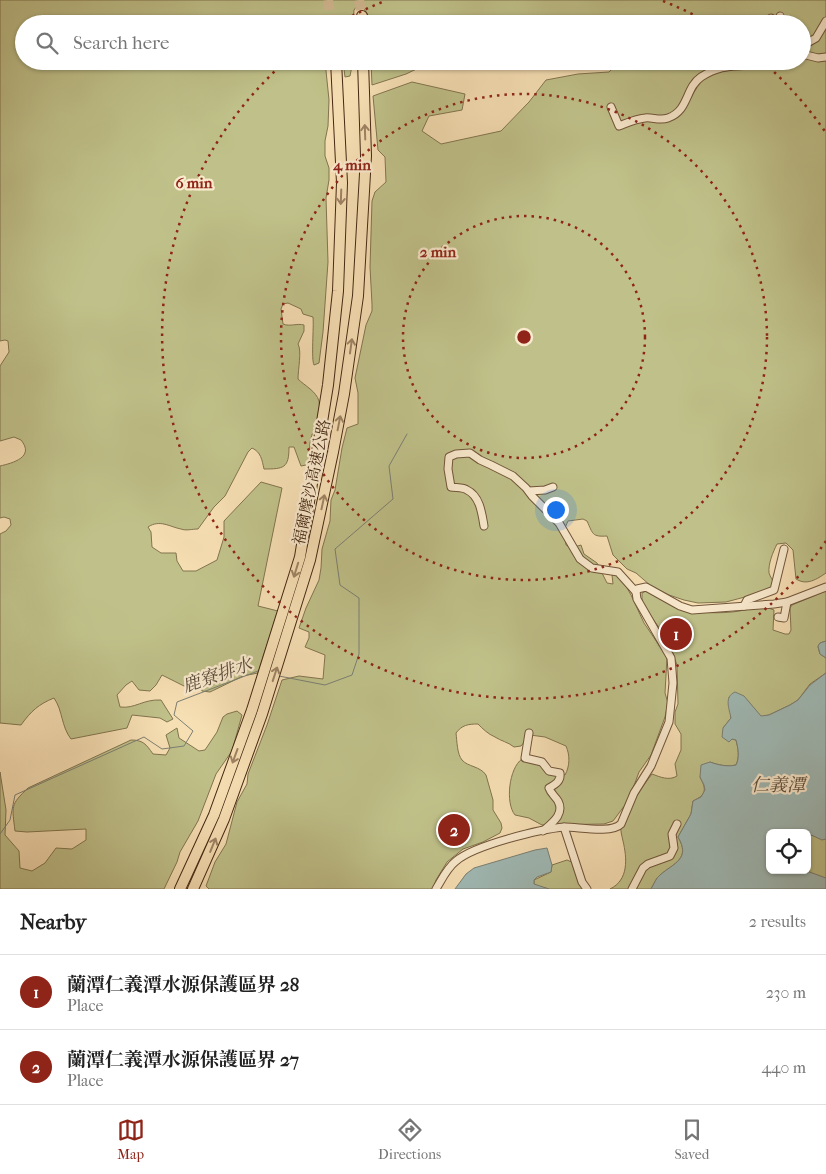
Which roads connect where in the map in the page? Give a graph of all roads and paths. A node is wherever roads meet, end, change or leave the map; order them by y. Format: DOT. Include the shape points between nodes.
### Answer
graph roads {
  1 [pos="826,21"];
  2 [pos="811,41"];
  3 [pos="811,56"];
  4 [pos="826,57"];
  5 [pos="336,70"];
  6 [pos="363,70"];
  7 [pos="713,70"];
  8 [pos="611,107"];
  9 [pos="553,487"];
  10 [pos="528,491"];
  11 [pos="484,526"];
  12 [pos="784,549"];
  13 [pos="826,587"];
  14 [pos="636,592"];
  15 [pos="787,602"];
  16 [pos="744,606"];
  17 [pos="778,617"];
  18 [pos="283,632"];
  19 [pos="529,733"];
  20 [pos="677,824"];
  21 [pos="564,827"];
  22 [pos="543,831"];
  23 [pos="180,889"];
  24 [pos="193,889"];
  25 [pos="436,889"];
  26 [pos="587,889"];
  27 [pos="632,889"];
  1 -- 2 [label="street"];
  3 -- 4 [label="street"];
  5 -- 18 [label="highway, 福爾摩沙高速公路, one-way" via="342,183 338,291 320,436 300,557"];
  18 -- 6 [label="highway, 福爾摩沙高速公路, one-way" via="310,560 344,394 358,296 365,166"];
  7 -- 8 [label="street" via="700,78 683,108 667,118 634,120 619,126"];
  9 -- 10 [label="street"];
  10 -- 11 [label="street" via="512,476 470,453 449,457 451,487 465,488 475,498"];
  10 -- 14 [label="street" via="559,523 580,559 592,568 618,572"];
  12 -- 16 [label="street" via="774,590 747,600"];
  13 -- 15 [label="street"];
  14 -- 16 [label="street" via="640,587 646,587 692,610"];
  14 -- 21 [label="street" via="637,600 671,658 673,683 669,722 651,766 618,827"];
  15 -- 16 [label="street"];
  15 -- 17 [label="street" via="784,618"];
  18 -- 23 [label="highway, 福爾摩沙高速公路, one-way" via="214,815"];
  24 -- 18 [label="highway, 福爾摩沙高速公路, one-way" via="224,819 262,714"];
  19 -- 22 [label="street" via="525,758 542,762 549,771 560,773 561,778 550,788 560,809 558,816"];
  20 -- 27 [label="street" via="672,834 674,848 670,856 643,868"];
  21 -- 22 [label="street"];
  21 -- 26 [label="street"];
  22 -- 25 [label="street" via="465,854 448,869"];
}
